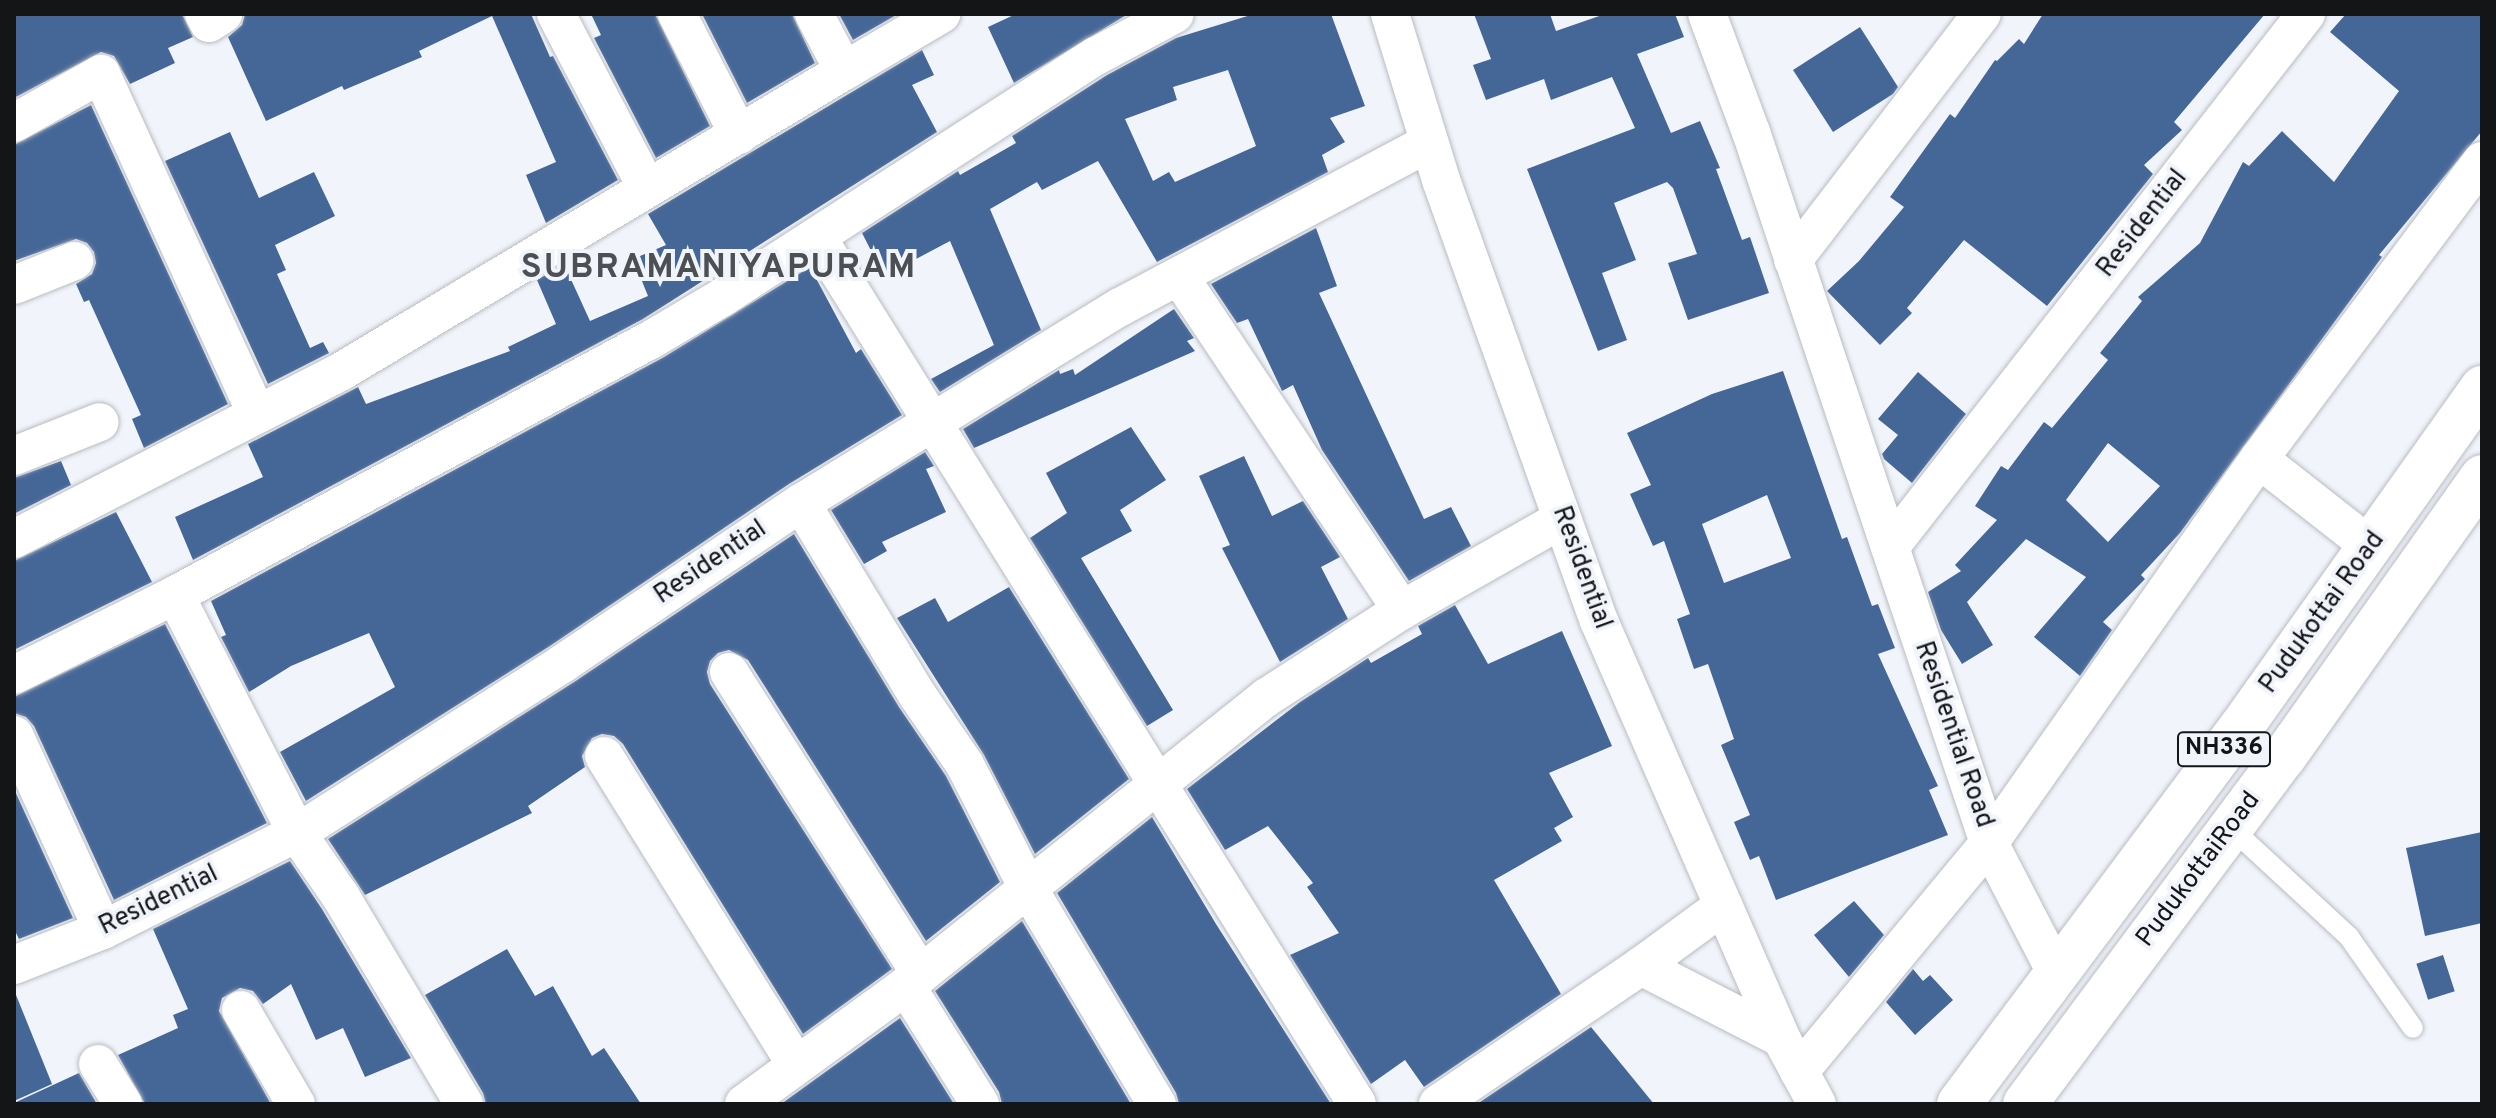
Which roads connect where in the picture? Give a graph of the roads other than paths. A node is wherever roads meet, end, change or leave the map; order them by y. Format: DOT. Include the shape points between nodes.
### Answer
graph roads {
  1 [pos="204,14"];
  2 [pos="223,14"];
  3 [pos="556,14"];
  4 [pos="677,14"];
  5 [pos="814,14"];
  6 [pos="941,14"];
  7 [pos="1175,14"];
  8 [pos="1390,14"];
  9 [pos="1707,14"];
  10 [pos="1982,14"];
  11 [pos="2306,14"];
  12 [pos="844,71"];
  13 [pos="14,123"];
  14 [pos="739,135"];
  15 [pos="1429,143"];
  16 [pos="2482,161"];
  17 [pos="646,186"];
  18 [pos="817,237"];
  19 [pos="1793,260"];
  20 [pos="74,261"];
  21 [pos="1179,276"];
  22 [pos="14,285"];
  23 [pos="2482,388"];
  24 [pos="257,414"];
  25 [pos="100,422"];
  26 [pos="931,423"];
  27 [pos="14,456"];
  28 [pos="2259,459"];
  29 [pos="2482,477"];
  30 [pos="801,503"];
  31 [pos="1562,519"];
  32 [pos="14,539"];
  33 [pos="2370,546"];
  34 [pos="1890,547"];
  35 [pos="175,595"];
  36 [pos="1402,610"];
  37 [pos="729,672"];
  38 [pos="14,675"];
  39 [pos="14,735"];
  40 [pos="604,756"];
  41 [pos="1158,783"];
  42 [pos="2231,828"];
  43 [pos="297,833"];
  44 [pos="1989,843"];
  45 [pos="1028,888"];
  46 [pos="1723,906"];
  47 [pos="103,930"];
  48 [pos="14,965"];
  49 [pos="1641,966"];
  50 [pos="2056,972"];
  51 [pos="914,980"];
  52 [pos="241,1010"];
  53 [pos="2413,1028"];
  54 [pos="1781,1038"];
  55 [pos="98,1064"];
  56 [pos="796,1064"];
  57 [pos="1808,1088"];
  58 [pos="123,1104"];
  59 [pos="296,1104"];
  60 [pos="464,1104"];
  61 [pos="744,1104"];
  62 [pos="980,1104"];
  63 [pos="1157,1104"];
  64 [pos="1357,1104"];
  65 [pos="1438,1104"];
  66 [pos="1959,1104"];
  67 [pos="2025,1104"];
  1 -- 2 [label="street" via="209,23"];
  3 -- 17 [label="street"];
  4 -- 14 [label="street"];
  5 -- 12 [label="street"];
  6 -- 12 [label="street"];
  7 -- 18 [label="street" via="1096,56"];
  8 -- 15 [label="street, Residential"];
  9 -- 19 [label="street, Residential Road"];
  10 -- 19 [label="street"];
  11 -- 34 [label="street, Residential"];
  12 -- 14 [label="street"];
  13 -- 24 [label="street" via="101,74"];
  14 -- 17 [label="street"];
  15 -- 21 [label="street, Residential"];
  15 -- 31 [label="street, Residential"];
  16 -- 28 [label="street, Residential Road"];
  17 -- 24 [label="street" via="342,371"];
  18 -- 26 [label="street"];
  18 -- 35 [label="street" via="654,338"];
  19 -- 34 [label="street, Residential Road"];
  20 -- 22 [label="street"];
  21 -- 26 [label="street, Residential"];
  21 -- 36 [label="street"];
  23 -- 33 [label="highway, Pudukottai Road / NH336"];
  24 -- 32 [label="street"];
  25 -- 27 [label="street"];
  26 -- 30 [label="street, Residential"];
  26 -- 41 [label="street"];
  28 -- 33 [label="street"];
  28 -- 44 [label="street, Residential Road"];
  29 -- 42 [label="highway, PudukottaiRoad / NH336"];
  30 -- 43 [label="street, Residential"];
  30 -- 45 [label="street" via="965,765"];
  31 -- 36 [label="street"];
  31 -- 46 [label="street, Residential" via="1599,621"];
  33 -- 50 [label="highway, Pudukottai Road / NH336"];
  34 -- 44 [label="street, Residential Road"];
  35 -- 38 [label="street"];
  35 -- 43 [label="street"];
  36 -- 41 [label="street" via="1267,697"];
  37 -- 51 [label="street"];
  39 -- 47 [label="street"];
  40 -- 56 [label="street"];
  41 -- 45 [label="street"];
  41 -- 64 [label="street"];
  42 -- 53 [label="lane" via="2349,937"];
  42 -- 67 [label="highway, PudukottaiRoad / NH336"];
  43 -- 47 [label="street, Residential"];
  43 -- 60 [label="street"];
  44 -- 50 [label="street"];
  44 -- 57 [label="street"];
  45 -- 51 [label="street"];
  45 -- 63 [label="street"];
  46 -- 49 [label="street"];
  46 -- 54 [label="street, Residential"];
  47 -- 48 [label="street, Residential"];
  49 -- 54 [label="street"];
  49 -- 65 [label="street"];
  50 -- 66 [label="highway, Pudukottai Road / NH336"];
  51 -- 56 [label="street"];
  51 -- 62 [label="street"];
  52 -- 59 [label="street"];
  54 -- 57 [label="street, Residential"];
  55 -- 58 [label="street"];
  56 -- 61 [label="street"];
}
